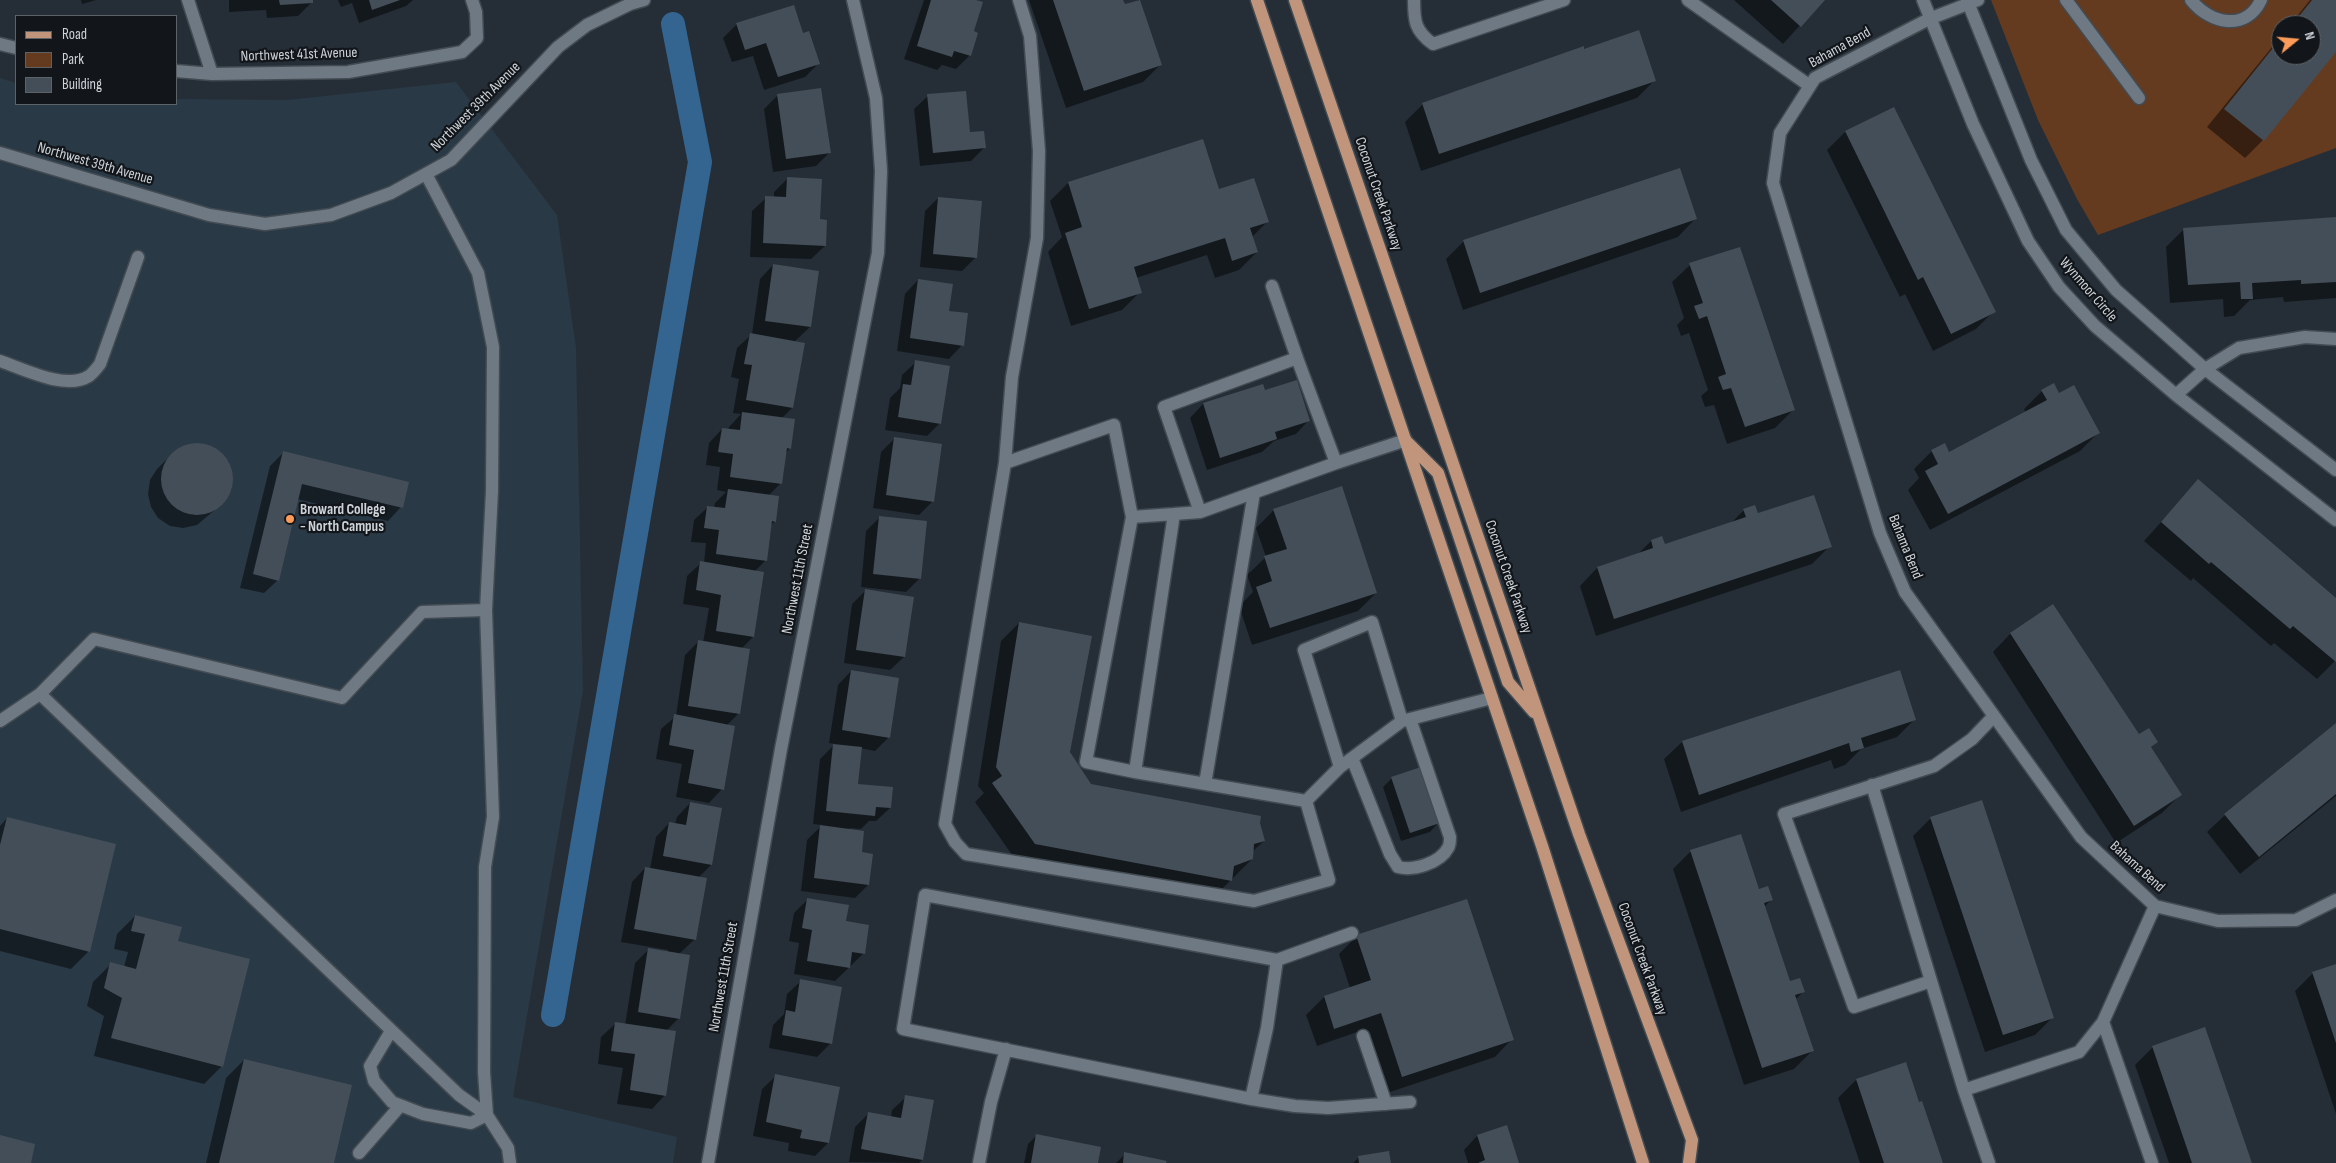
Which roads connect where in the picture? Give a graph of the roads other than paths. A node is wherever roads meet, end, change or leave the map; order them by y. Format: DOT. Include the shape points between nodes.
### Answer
graph roads {
  1 [pos="188,0"];
  2 [pos="472,0"];
  3 [pos="644,0"];
  4 [pos="853,0"];
  5 [pos="1019,0"];
  6 [pos="1257,0"];
  7 [pos="1295,0"];
  8 [pos="1414,0"];
  9 [pos="1564,0"];
  10 [pos="1688,0"];
  11 [pos="1923,0"];
  12 [pos="2066,0"];
  13 [pos="2190,0"];
  14 [pos="2261,0"];
  15 [pos="1971,1"];
  16 [pos="1929,19"];
  17 [pos="0,44"];
  18 [pos="15,48"];
  19 [pos="178,71"];
  20 [pos="212,74"];
  21 [pos="1810,86"];
  22 [pos="2138,98"];
  23 [pos="0,154"];
  24 [pos="426,174"];
  25 [pos="138,256"];
  26 [pos="1272,286"];
  27 [pos="2336,339"];
  28 [pos="1296,358"];
  29 [pos="0,361"];
  30 [pos="2205,369"];
  31 [pos="2176,395"];
  32 [pos="1406,440"];
  33 [pos="1336,462"];
  34 [pos="1005,463"];
  35 [pos="2336,470"];
  36 [pos="1254,493"];
  37 [pos="1200,512"];
  38 [pos="1174,514"];
  39 [pos="1132,517"];
  40 [pos="2336,520"];
  41 [pos="486,610"];
  42 [pos="40,694"];
  43 [pos="1492,698"];
  44 [pos="1994,716"];
  45 [pos="1539,718"];
  46 [pos="1406,720"];
  47 [pos="0,721"];
  48 [pos="1352,758"];
  49 [pos="1340,767"];
  50 [pos="1135,772"];
  51 [pos="1205,784"];
  52 [pos="1872,784"];
  53 [pos="1306,801"];
  54 [pos="2336,900"];
  55 [pos="2155,906"];
  56 [pos="1352,933"];
  57 [pos="1277,960"];
  58 [pos="1931,981"];
  59 [pos="2103,1022"];
  60 [pos="391,1031"];
  61 [pos="1364,1036"];
  62 [pos="1006,1049"];
  63 [pos="1964,1090"];
  64 [pos="1251,1099"];
  65 [pos="1410,1102"];
  66 [pos="1386,1104"];
  67 [pos="400,1106"];
  68 [pos="487,1115"];
  69 [pos="359,1153"];
  70 [pos="510,1163"];
  71 [pos="708,1163"];
  72 [pos="980,1163"];
  73 [pos="1643,1163"];
  74 [pos="1689,1163"];
  75 [pos="1989,1163"];
  76 [pos="2152,1163"];
  1 -- 20 [label="street"];
  2 -- 20 [label="street, Northwest 41st Avenue" via="477,38 462,52 348,72"];
  3 -- 24 [label="street, Northwest 39th Avenue" via="587,25 558,47 451,160"];
  4 -- 71 [label="street, Northwest 11th Street" via="876,98 882,171 878,253 781,749"];
  5 -- 34 [label="street" via="1030,36 1039,151 1037,238 1012,377"];
  6 -- 32 [label="main road"];
  7 -- 45 [label="main road, Coconut Creek Parkway"];
  8 -- 9 [label="street" via="1414,17 1421,35 1433,44"];
  10 -- 21 [label="street"];
  11 -- 16 [label="street, Wynmoor Circle"];
  12 -- 22 [label="street"];
  13 -- 14 [label="street" via="2199,11 2225,21 2239,20 2251,13"];
  15 -- 16 [label="street, Bahama Bend"];
  15 -- 30 [label="street, Wynmoor Circle" via="2031,160 2066,230 2116,290"];
  16 -- 21 [label="street, Bahama Bend" via="1815,78"];
  16 -- 31 [label="street, Wynmoor Circle" via="1973,124 2028,241 2059,286 2095,326"];
  17 -- 18 [label="street"];
  19 -- 20 [label="street, Northwest 41st Avenue"];
  21 -- 44 [label="street, Bahama Bend" via="1780,133 1773,182 1880,533 1905,592"];
  23 -- 24 [label="street, Northwest 39th Avenue" via="209,215 265,224 331,215 391,193"];
  24 -- 41 [label="street" via="478,273 493,347 492,491"];
  25 -- 29 [label="street" via="100,364 89,376 76,381 61,381"];
  26 -- 28 [label="street"];
  27 -- 30 [label="street" via="2305,337 2238,348"];
  28 -- 33 [label="street"];
  28 -- 37 [label="street" via="1164,407"];
  30 -- 31 [label="street"];
  30 -- 35 [label="street, Wynmoor Circle"];
  31 -- 40 [label="street, Wynmoor Circle"];
  32 -- 33 [label="street"];
  32 -- 43 [label="main road"];
  32 -- 45 [label="main road" via="1438,473 1508,682"];
  33 -- 36 [label="street"];
  34 -- 39 [label="street" via="1114,425"];
  34 -- 53 [label="street" via="945,824 954,842 966,854 1254,901 1329,880"];
  36 -- 37 [label="street"];
  36 -- 51 [label="street"];
  37 -- 38 [label="street"];
  38 -- 39 [label="street"];
  38 -- 50 [label="street"];
  39 -- 50 [label="street" via="1086,762"];
  41 -- 42 [label="street" via="422,612 342,698 94,639"];
  41 -- 68 [label="street" via="492,817 485,867 484,1072"];
  42 -- 47 [label="street"];
  42 -- 60 [label="street"];
  43 -- 46 [label="street"];
  43 -- 73 [label="main road"];
  44 -- 52 [label="street" via="1972,739 1934,766"];
  44 -- 55 [label="street, Bahama Bend" via="2081,837"];
  45 -- 74 [label="main road, Coconut Creek Parkway" via="1692,1140"];
  46 -- 48 [label="street"];
  46 -- 48 [label="street" via="1450,836 1449,848 1439,858 1413,868 1398,867"];
  46 -- 49 [label="street" via="1372,622 1304,650"];
  48 -- 49 [label="street"];
  49 -- 53 [label="street"];
  50 -- 51 [label="street"];
  51 -- 53 [label="street"];
  52 -- 58 [label="street"];
  52 -- 58 [label="street" via="1784,814 1854,1007"];
  54 -- 55 [label="street, Bahama Bend" via="2296,920 2218,921"];
  55 -- 59 [label="street"];
  56 -- 57 [label="street"];
  57 -- 62 [label="street" via="924,894 903,1029"];
  57 -- 64 [label="street" via="1267,1028"];
  58 -- 63 [label="street"];
  59 -- 63 [label="street" via="2079,1052"];
  59 -- 76 [label="street"];
  60 -- 67 [label="street" via="370,1066 374,1081 392,1102"];
  60 -- 68 [label="street" via="459,1095"];
  61 -- 66 [label="street"];
  62 -- 64 [label="street"];
  62 -- 72 [label="street" via="991,1102"];
  63 -- 75 [label="street"];
  64 -- 66 [label="street" via="1328,1108"];
  65 -- 66 [label="street"];
  67 -- 68 [label="street" via="471,1123"];
  67 -- 69 [label="street"];
  68 -- 70 [label="street" via="508,1148"];
}
